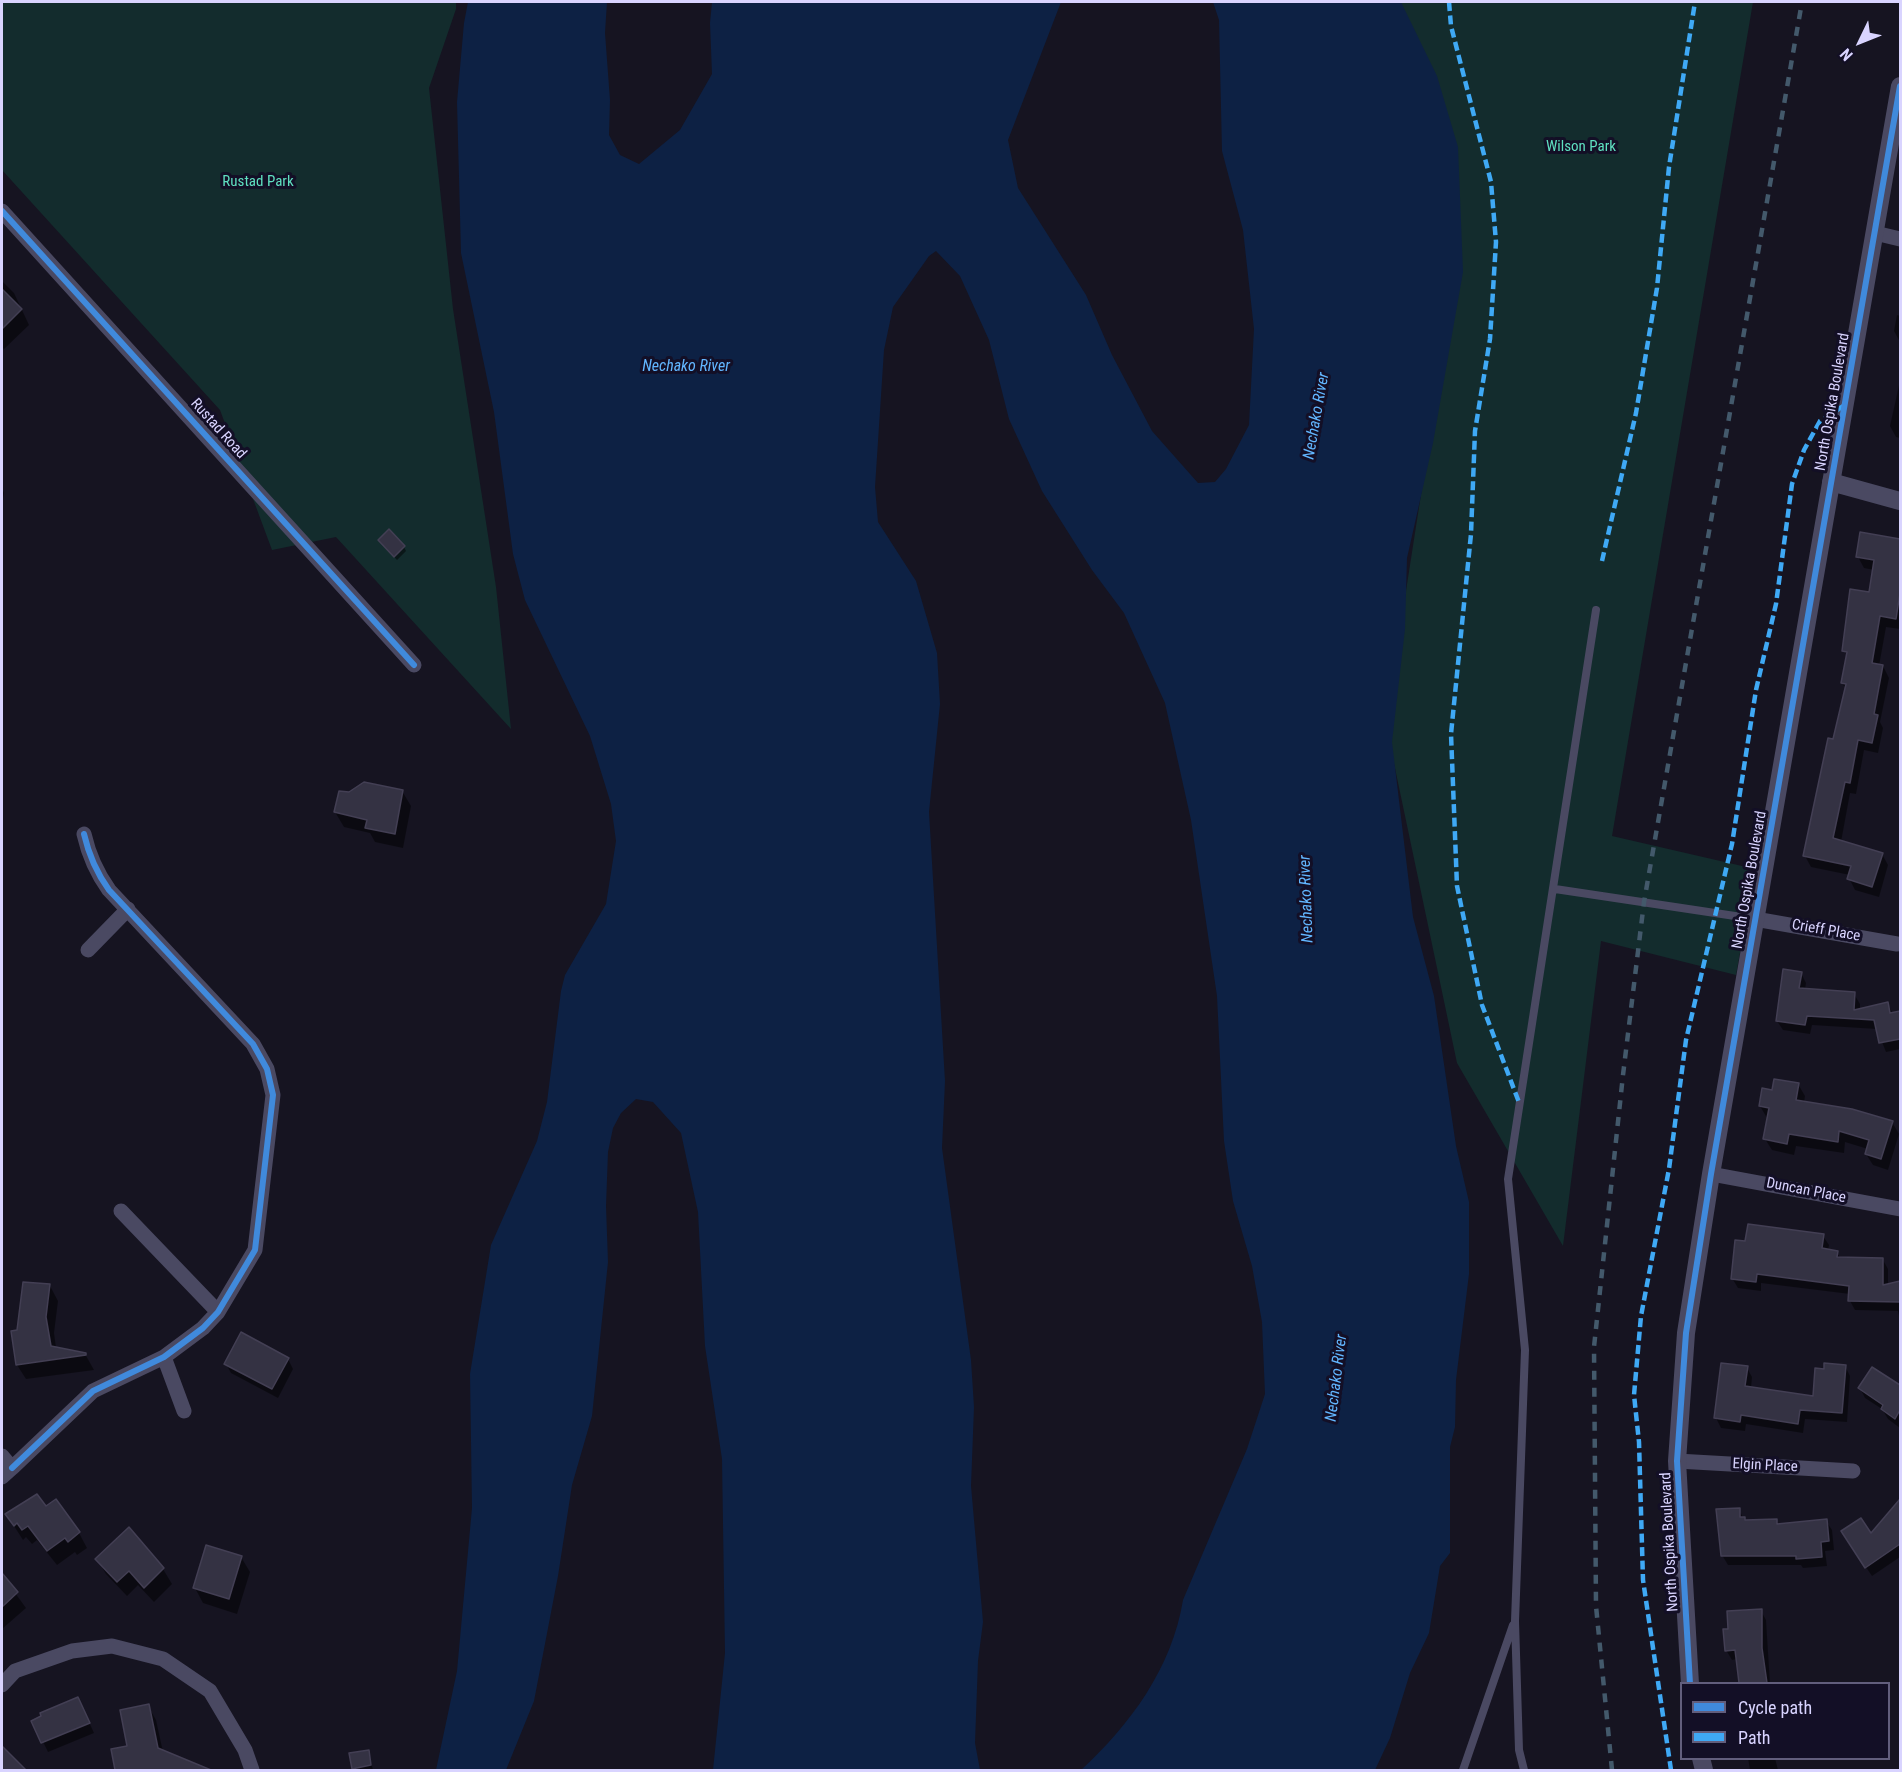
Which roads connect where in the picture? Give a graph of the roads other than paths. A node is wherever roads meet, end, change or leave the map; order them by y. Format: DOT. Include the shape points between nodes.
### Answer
graph roads {
  1 [pos="1900,87"];
  2 [pos="2,211"];
  3 [pos="1875,233"];
  4 [pos="1900,239"];
  5 [pos="1831,482"];
  6 [pos="1900,501"];
  7 [pos="1596,610"];
  8 [pos="414,665"];
  9 [pos="84,834"];
  10 [pos="1555,889"];
  11 [pos="128,909"];
  12 [pos="1755,919"];
  13 [pos="1897,944"];
  14 [pos="88,950"];
  15 [pos="1711,1174"];
  16 [pos="1900,1209"];
  17 [pos="121,1211"];
  18 [pos="218,1312"];
  19 [pos="164,1357"];
  20 [pos="184,1411"];
  21 [pos="1677,1461"];
  22 [pos="5,1467"];
  23 [pos="1853,1471"];
  24 [pos="1515,1621"];
  25 [pos="1690,1682"];
  26 [pos="2,1685"];
  27 [pos="252,1770"];
  28 [pos="1463,1770"];
  29 [pos="1524,1770"];
  1 -- 3 [label="street, North Ospika Boulevard"];
  2 -- 8 [label="street, Rustad Road"];
  3 -- 4 [label="street"];
  3 -- 5 [label="street, North Ospika Boulevard"];
  5 -- 6 [label="street"];
  5 -- 12 [label="street, North Ospika Boulevard"];
  7 -- 10 [label="lane"];
  9 -- 11 [label="street" via="88,855 98,874"];
  10 -- 12 [label="lane"];
  10 -- 24 [label="lane" via="1508,1179 1525,1350"];
  11 -- 14 [label="street"];
  11 -- 18 [label="street" via="253,1044 267,1069 273,1095 255,1250"];
  12 -- 13 [label="street, Crieff Place"];
  12 -- 15 [label="street, North Ospika Boulevard"];
  15 -- 16 [label="street, Duncan Place"];
  15 -- 21 [label="street, North Ospika Boulevard" via="1686,1333"];
  17 -- 18 [label="street"];
  18 -- 19 [label="street"];
  19 -- 20 [label="street"];
  19 -- 22 [label="street" via="93,1391"];
  21 -- 23 [label="street, Elgin Place"];
  21 -- 25 [label="street, North Ospika Boulevard"];
  24 -- 28 [label="lane"];
  24 -- 29 [label="lane" via="1519,1750"];
  26 -- 27 [label="street" via="15,1671 72,1651 112,1646 163,1659 210,1691 245,1750"];
}
